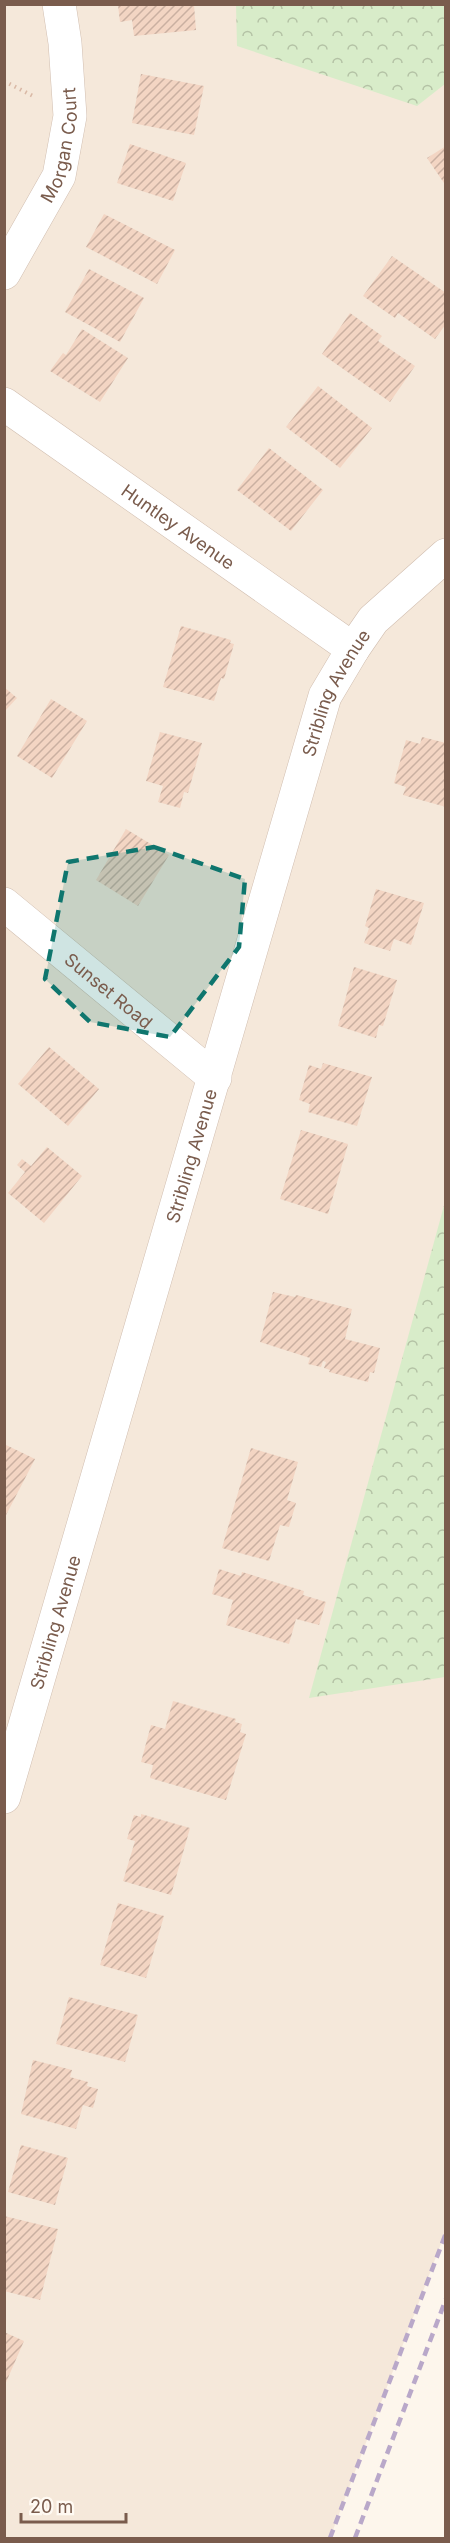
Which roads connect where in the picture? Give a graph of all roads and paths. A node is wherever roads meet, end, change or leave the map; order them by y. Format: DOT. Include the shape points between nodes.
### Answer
graph roads {
  1 [pos="59,4"];
  2 [pos="4,273"];
  3 [pos="4,404"];
  4 [pos="446,555"];
  5 [pos="353,649"];
  6 [pos="4,904"];
  7 [pos="214,1078"];
  8 [pos="4,1797"];
  1 -- 2 [label="street, Morgan Court" via="70,116 58,176"];
  3 -- 5 [label="street, Huntley Avenue"];
  4 -- 5 [label="street, Stribling Avenue" via="373,620"];
  5 -- 7 [label="street, Stribling Avenue" via="325,696"];
  6 -- 7 [label="street, Sunset Road"];
  7 -- 8 [label="street, Stribling Avenue"];
}
